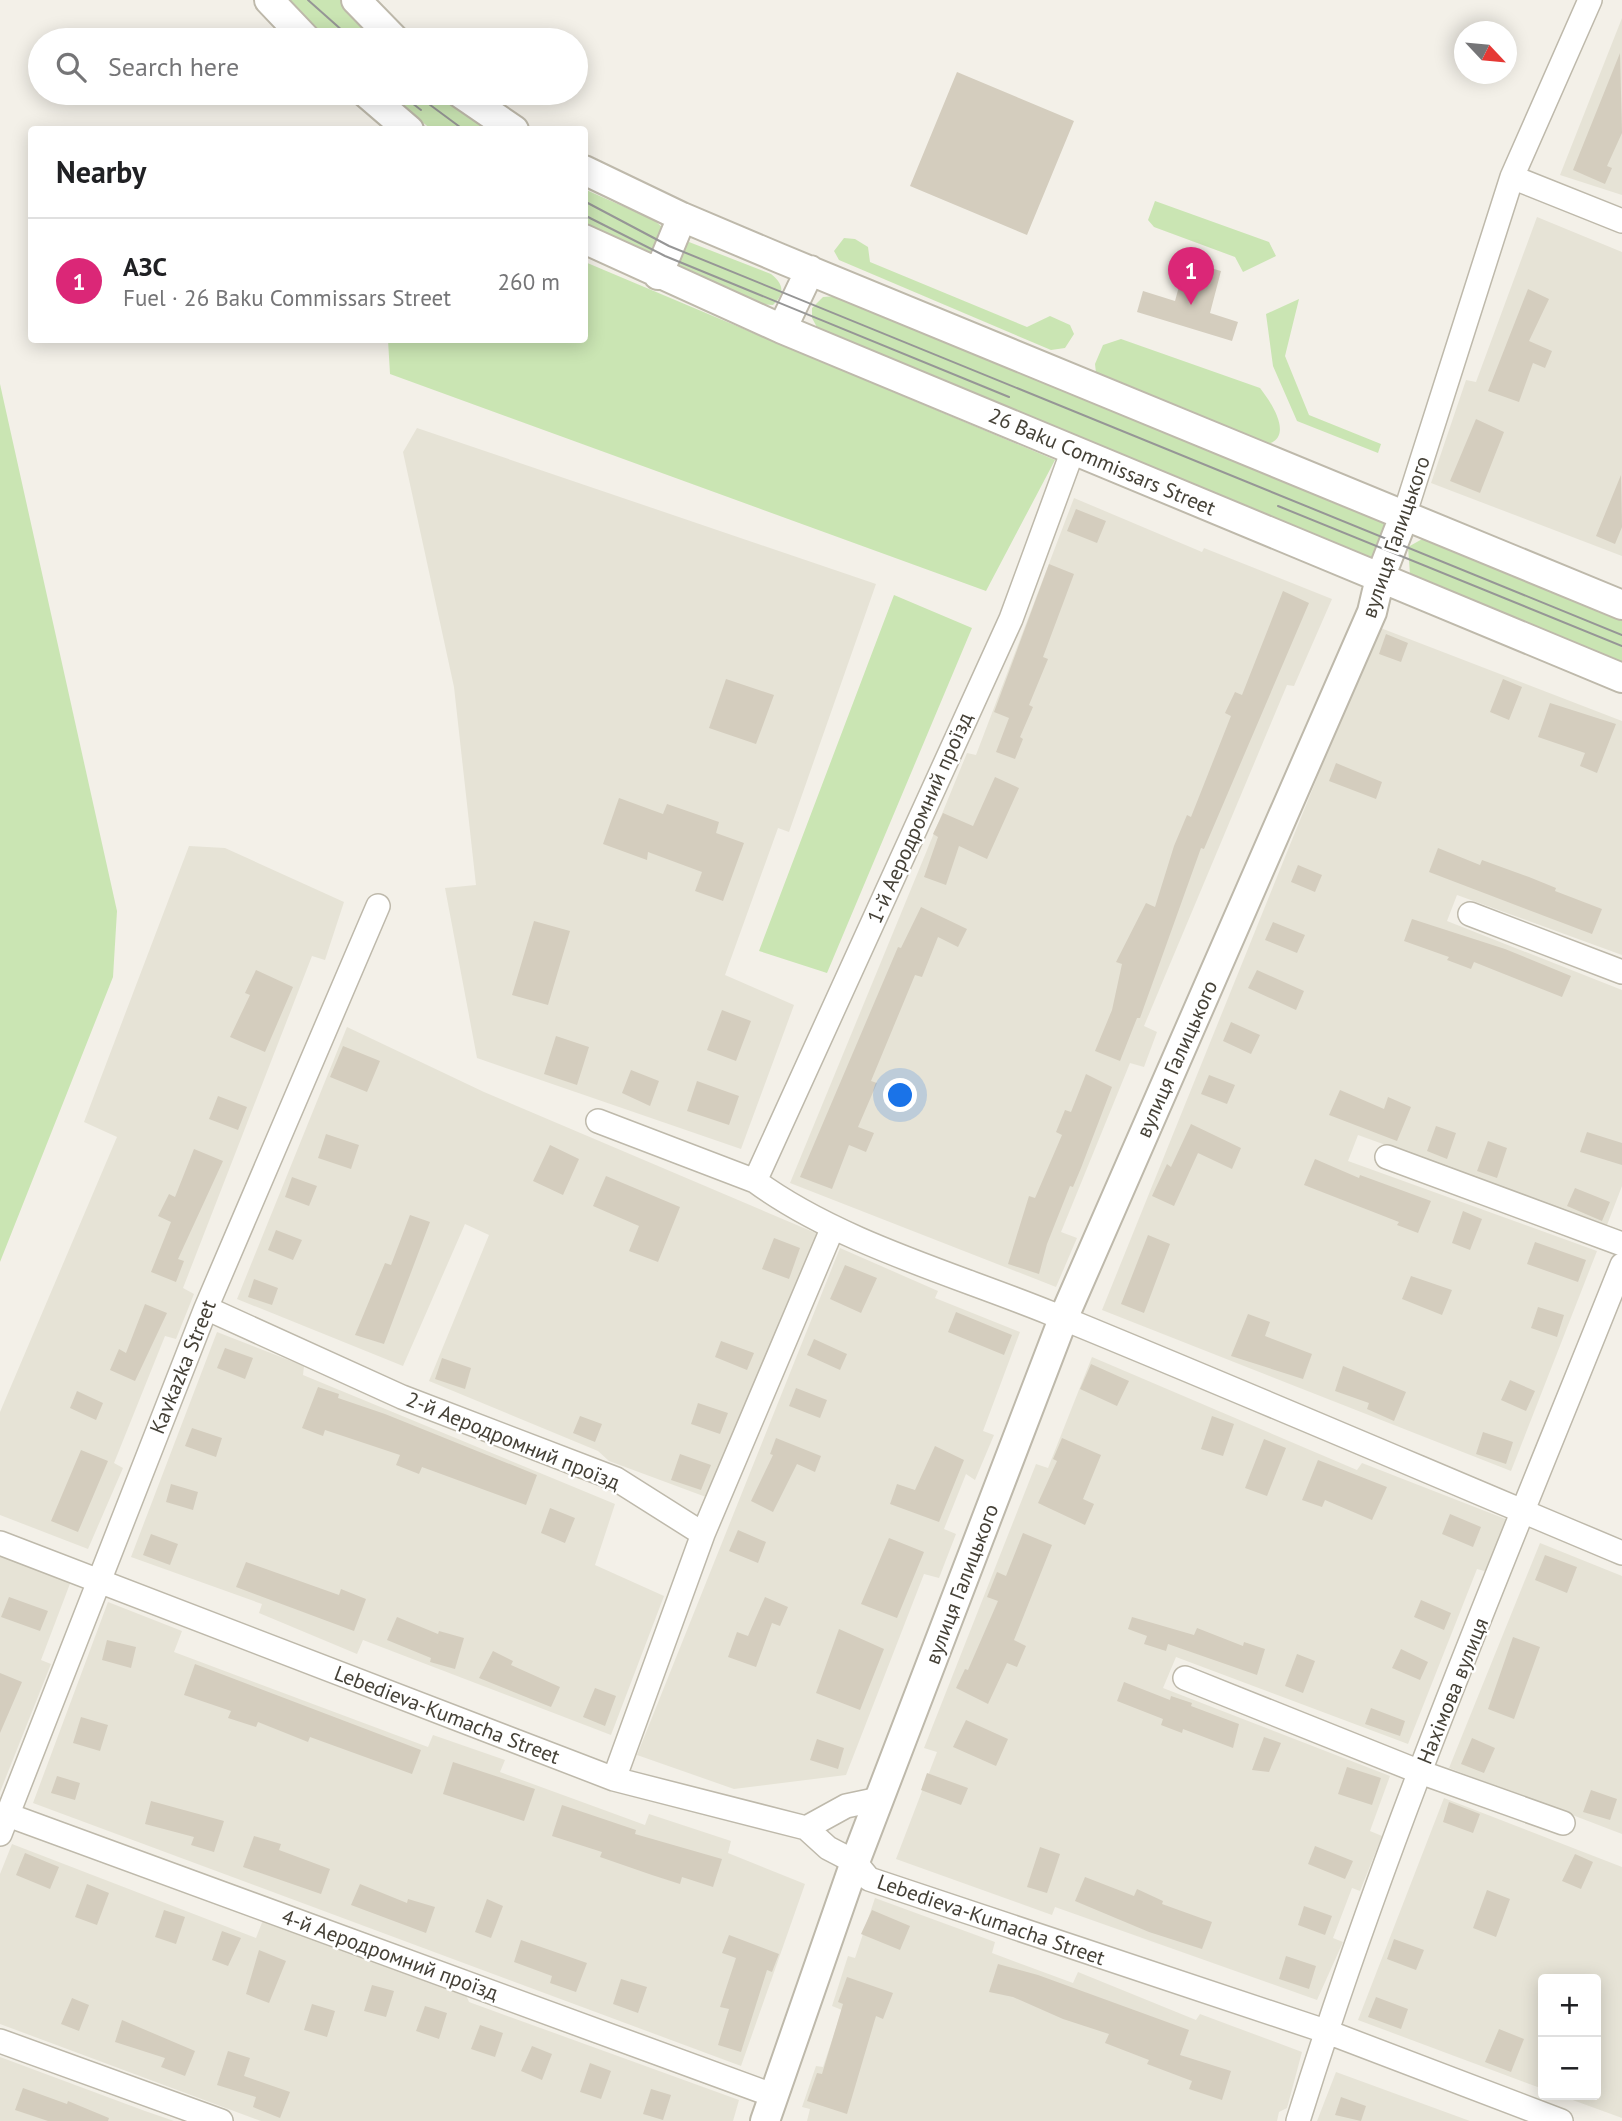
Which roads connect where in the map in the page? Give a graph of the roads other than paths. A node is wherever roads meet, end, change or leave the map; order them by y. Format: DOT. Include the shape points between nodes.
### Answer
graph roads {
  1 [pos="269,0"];
  2 [pos="356,0"];
  3 [pos="1590,0"];
  4 [pos="296,28"];
  5 [pos="383,28"];
  6 [pos="380,105"];
  7 [pos="478,105"];
  8 [pos="404,126"];
  9 [pos="508,126"];
  10 [pos="588,172"];
  11 [pos="1512,177"];
  12 [pos="682,217"];
  13 [pos="1622,221"];
  14 [pos="588,241"];
  15 [pos="810,270"];
  16 [pos="657,275"];
  17 [pos="782,329"];
  18 [pos="1073,450"];
  19 [pos="1404,516"];
  20 [pos="1380,578"];
  21 [pos="1622,605"];
  22 [pos="1622,678"];
  23 [pos="378,906"];
  24 [pos="1470,914"];
  25 [pos="1622,972"];
  26 [pos="598,1121"];
  27 [pos="1387,1157"];
  28 [pos="755,1181"];
  29 [pos="833,1227"];
  30 [pos="1622,1244"];
  31 [pos="1622,1265"];
  32 [pos="206,1308"];
  33 [pos="1063,1319"];
  34 [pos="1524,1512"];
  35 [pos="703,1534"];
  36 [pos="0,1543"];
  37 [pos="1622,1553"];
  38 [pos="99,1582"];
  39 [pos="1185,1678"];
  40 [pos="1420,1772"];
  41 [pos="614,1779"];
  42 [pos="879,1798"];
  43 [pos="1563,1823"];
  44 [pos="4,1824"];
  45 [pos="806,1828"];
  46 [pos="855,1862"];
  47 [pos="1325,2031"];
  48 [pos="0,2040"];
  49 [pos="769,2108"];
  50 [pos="221,2121"];
  51 [pos="1298,2121"];
  52 [pos="1561,2121"];
  1 -- 4 [label="street"];
  2 -- 5 [label="street"];
  3 -- 11 [label="street, вулиця Галицького"];
  6 -- 8 [label="street"];
  7 -- 9 [label="street"];
  10 -- 12 [label="street"];
  11 -- 13 [label="street"];
  11 -- 19 [label="street, вулиця Галицького"];
  12 -- 15 [label="street"];
  12 -- 16 [label="street"];
  14 -- 16 [label="street, 26 Baku Commissars Street"];
  15 -- 17 [label="street"];
  15 -- 19 [label="street"];
  16 -- 17 [label="street, 26 Baku Commissars Street"];
  17 -- 18 [label="street, 26 Baku Commissars Street"];
  18 -- 20 [label="street, 26 Baku Commissars Street"];
  18 -- 28 [label="street, 1-й Аеродромний проїзд" via="1011,619"];
  19 -- 20 [label="street, вулиця Галицького"];
  19 -- 21 [label="street"];
  20 -- 22 [label="street, 26 Baku Commissars Street"];
  20 -- 33 [label="street, вулиця Галицького" via="1367,624"];
  23 -- 32 [label="street, Kavkazka Street"];
  24 -- 25 [label="street"];
  26 -- 28 [label="street"];
  27 -- 30 [label="street"];
  28 -- 29 [label="street"];
  29 -- 33 [label="street"];
  29 -- 35 [label="street"];
  31 -- 34 [label="street, Нахімова вулиця"];
  32 -- 35 [label="street, 2-й Аеродромний проїзд" via="402,1397 616,1479"];
  32 -- 38 [label="street, Kavkazka Street"];
  33 -- 34 [label="street"];
  33 -- 42 [label="street, вулиця Галицького"];
  34 -- 37 [label="street"];
  34 -- 40 [label="street, Нахімова вулиця"];
  35 -- 41 [label="street"];
  36 -- 38 [label="street, Lebedieva-Kumacha Street"];
  38 -- 41 [label="street, Lebedieva-Kumacha Street"];
  38 -- 44 [label="street, Kavkazka Street"];
  39 -- 40 [label="street"];
  40 -- 43 [label="street"];
  40 -- 47 [label="street, Нахімова вулиця"];
  41 -- 45 [label="street, Lebedieva-Kumacha Street"];
  42 -- 45 [label="street" via="846,1806"];
  42 -- 46 [label="street, вулиця Галицького"];
  44 -- 49 [label="street, 4-й Аеродромний проїзд"];
  45 -- 46 [label="street, Lebedieva-Kumacha Street" via="828,1848"];
  46 -- 47 [label="street, Lebedieva-Kumacha Street" via="869,1879"];
  46 -- 49 [label="street, вулиця Галицького"];
  47 -- 51 [label="street, Нахімова вулиця"];
  47 -- 52 [label="street, Lebedieva-Kumacha Street"];
  48 -- 50 [label="street"];
}
